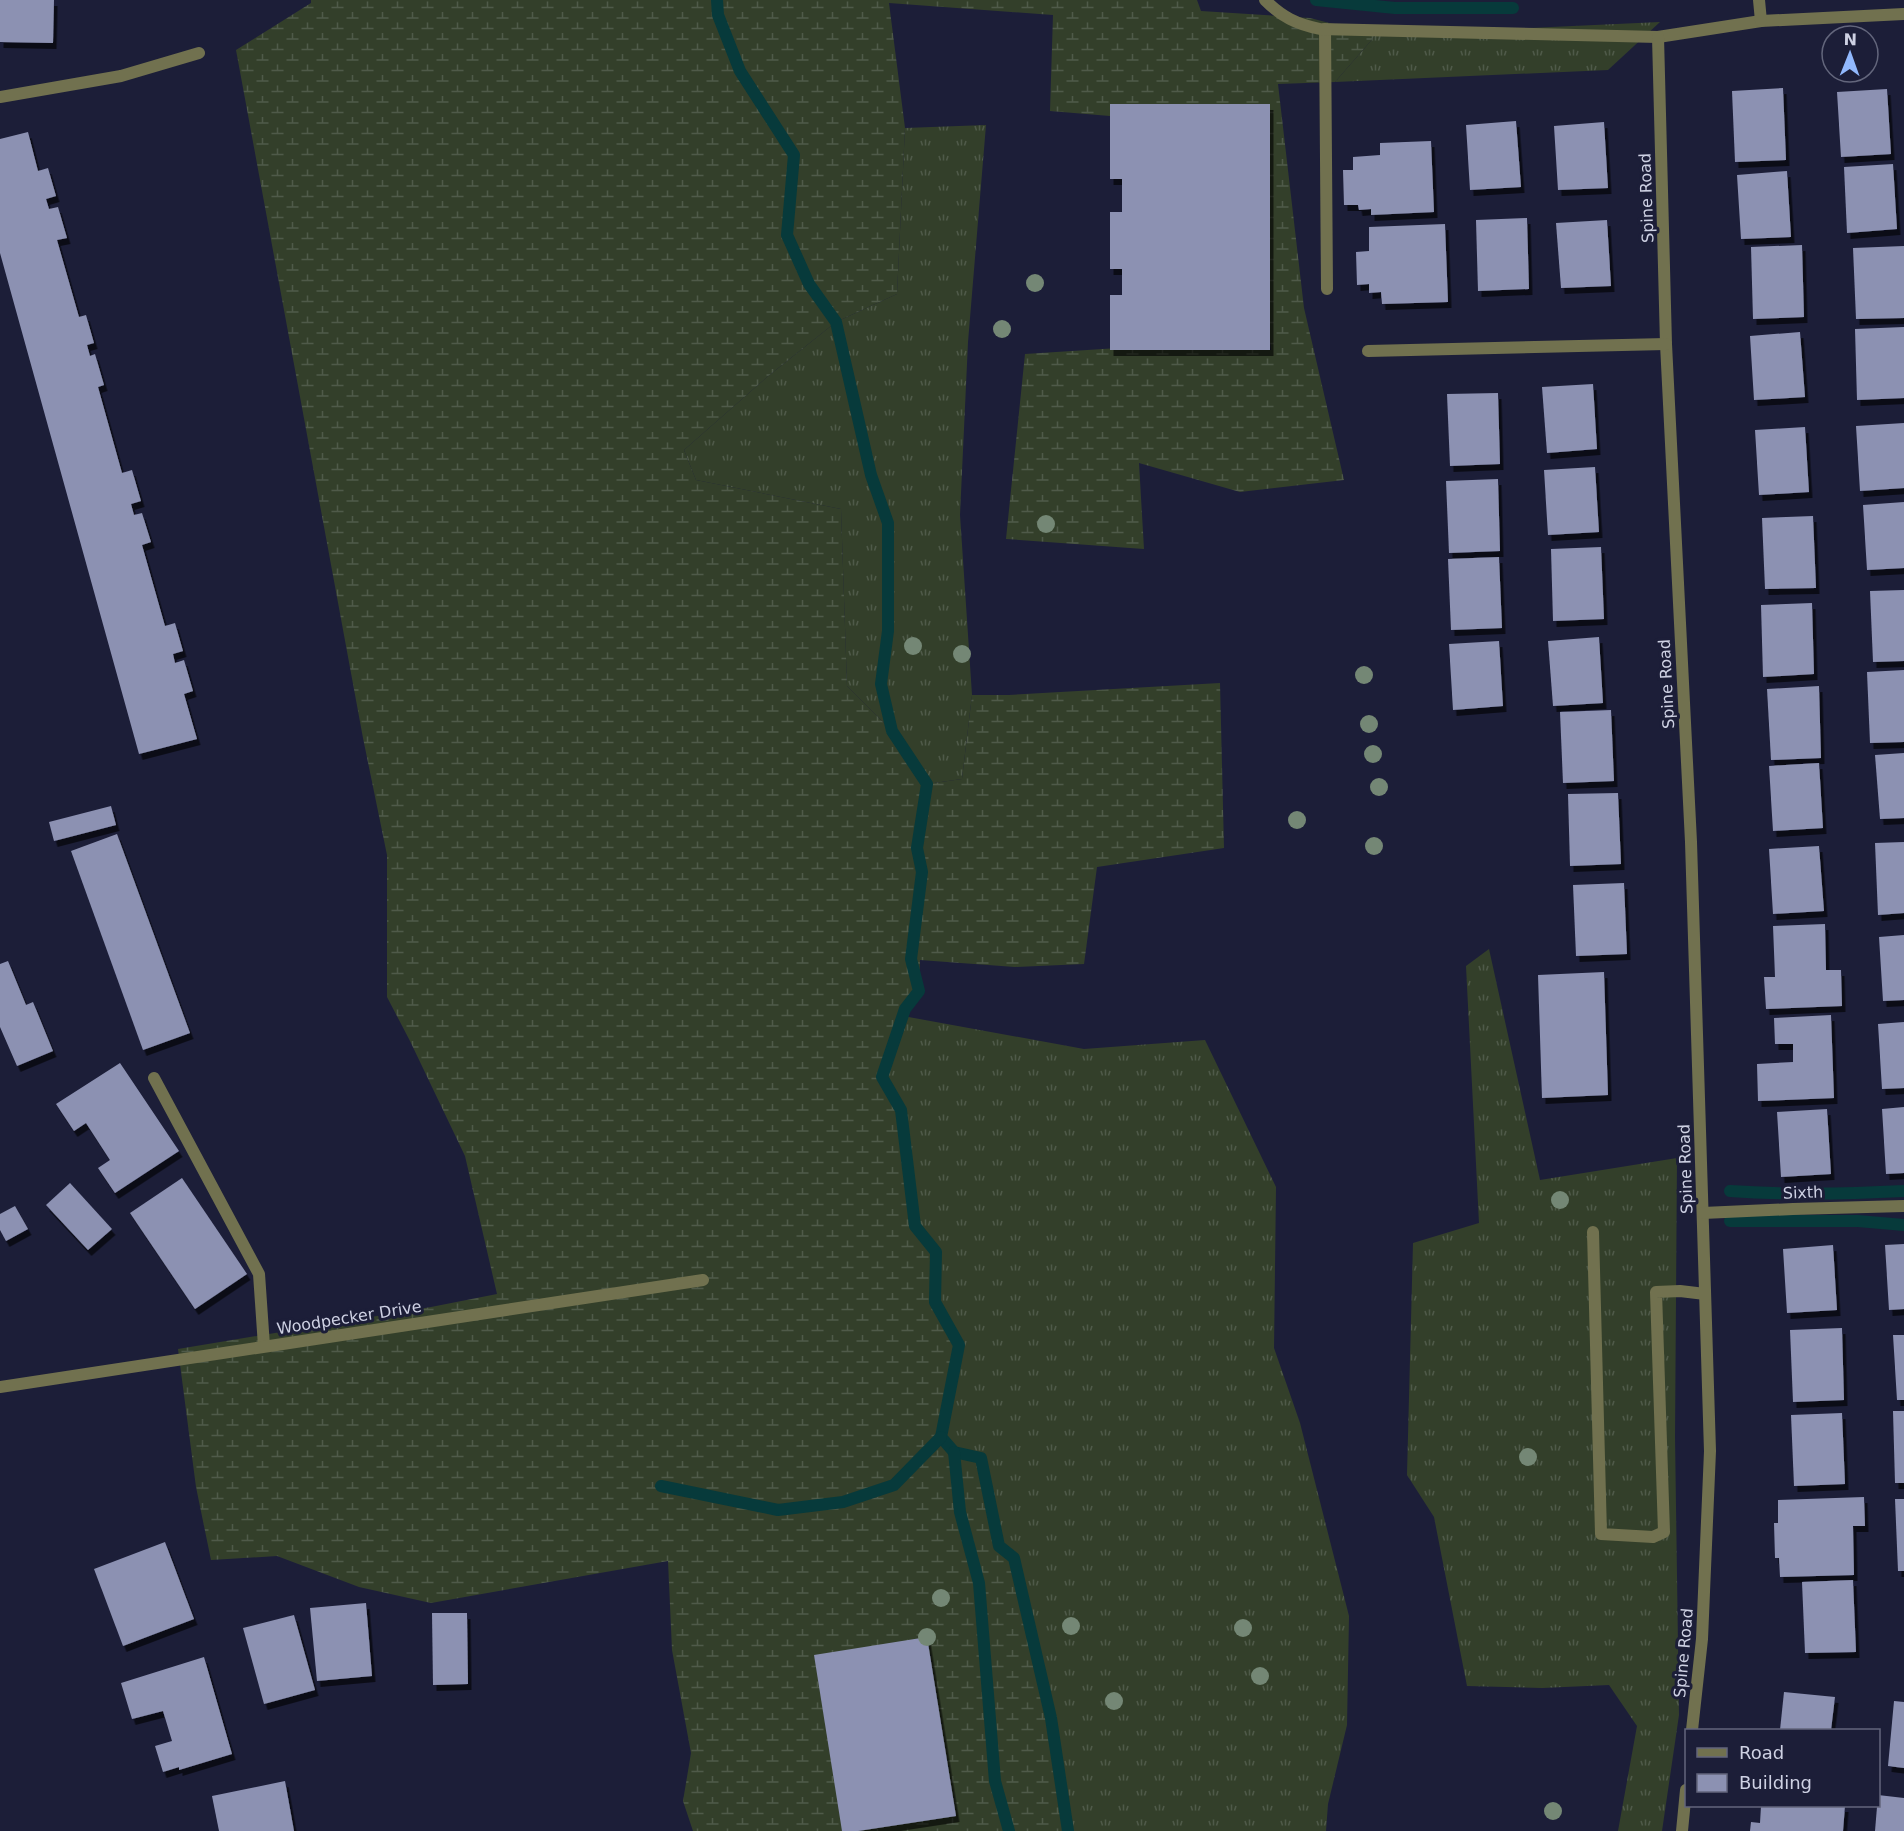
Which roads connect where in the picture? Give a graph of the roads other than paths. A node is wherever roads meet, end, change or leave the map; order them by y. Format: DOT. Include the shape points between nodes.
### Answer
graph roads {
  1 [pos="1265,0"];
  2 [pos="1759,0"];
  3 [pos="1904,14"];
  4 [pos="1761,21"];
  5 [pos="1325,29"];
  6 [pos="1658,37"];
  7 [pos="199,52"];
  8 [pos="0,97"];
  9 [pos="1327,289"];
  10 [pos="1666,344"];
  11 [pos="1368,351"];
  12 [pos="154,1078"];
  13 [pos="1904,1206"];
  14 [pos="1703,1213"];
  15 [pos="1593,1232"];
  16 [pos="703,1280"];
  17 [pos="1705,1294"];
  18 [pos="264,1346"];
  19 [pos="0,1387"];
  20 [pos="1692,1729"];
  21 [pos="1685,1800"];
  22 [pos="1682,1831"];
  1 -- 5 [label="street" via="1298,25"];
  2 -- 4 [label="street"];
  3 -- 4 [label="street"];
  4 -- 6 [label="street"];
  5 -- 6 [label="street"];
  5 -- 9 [label="street"];
  6 -- 10 [label="street, Spine Road"];
  7 -- 8 [label="street" via="121,76"];
  10 -- 11 [label="street"];
  10 -- 14 [label="street, Spine Road" via="1691,842"];
  12 -- 18 [label="street" via="259,1274"];
  13 -- 14 [label="street, Sixth"];
  14 -- 17 [label="street, Spine Road"];
  15 -- 17 [label="street" via="1601,1534 1653,1537 1664,1532 1656,1292"];
  16 -- 18 [label="street, Woodpecker Drive"];
  17 -- 20 [label="street, Spine Road" via="1710,1451 1702,1639"];
  18 -- 19 [label="street, Woodpecker Drive"];
  21 -- 22 [label="street"];
}
